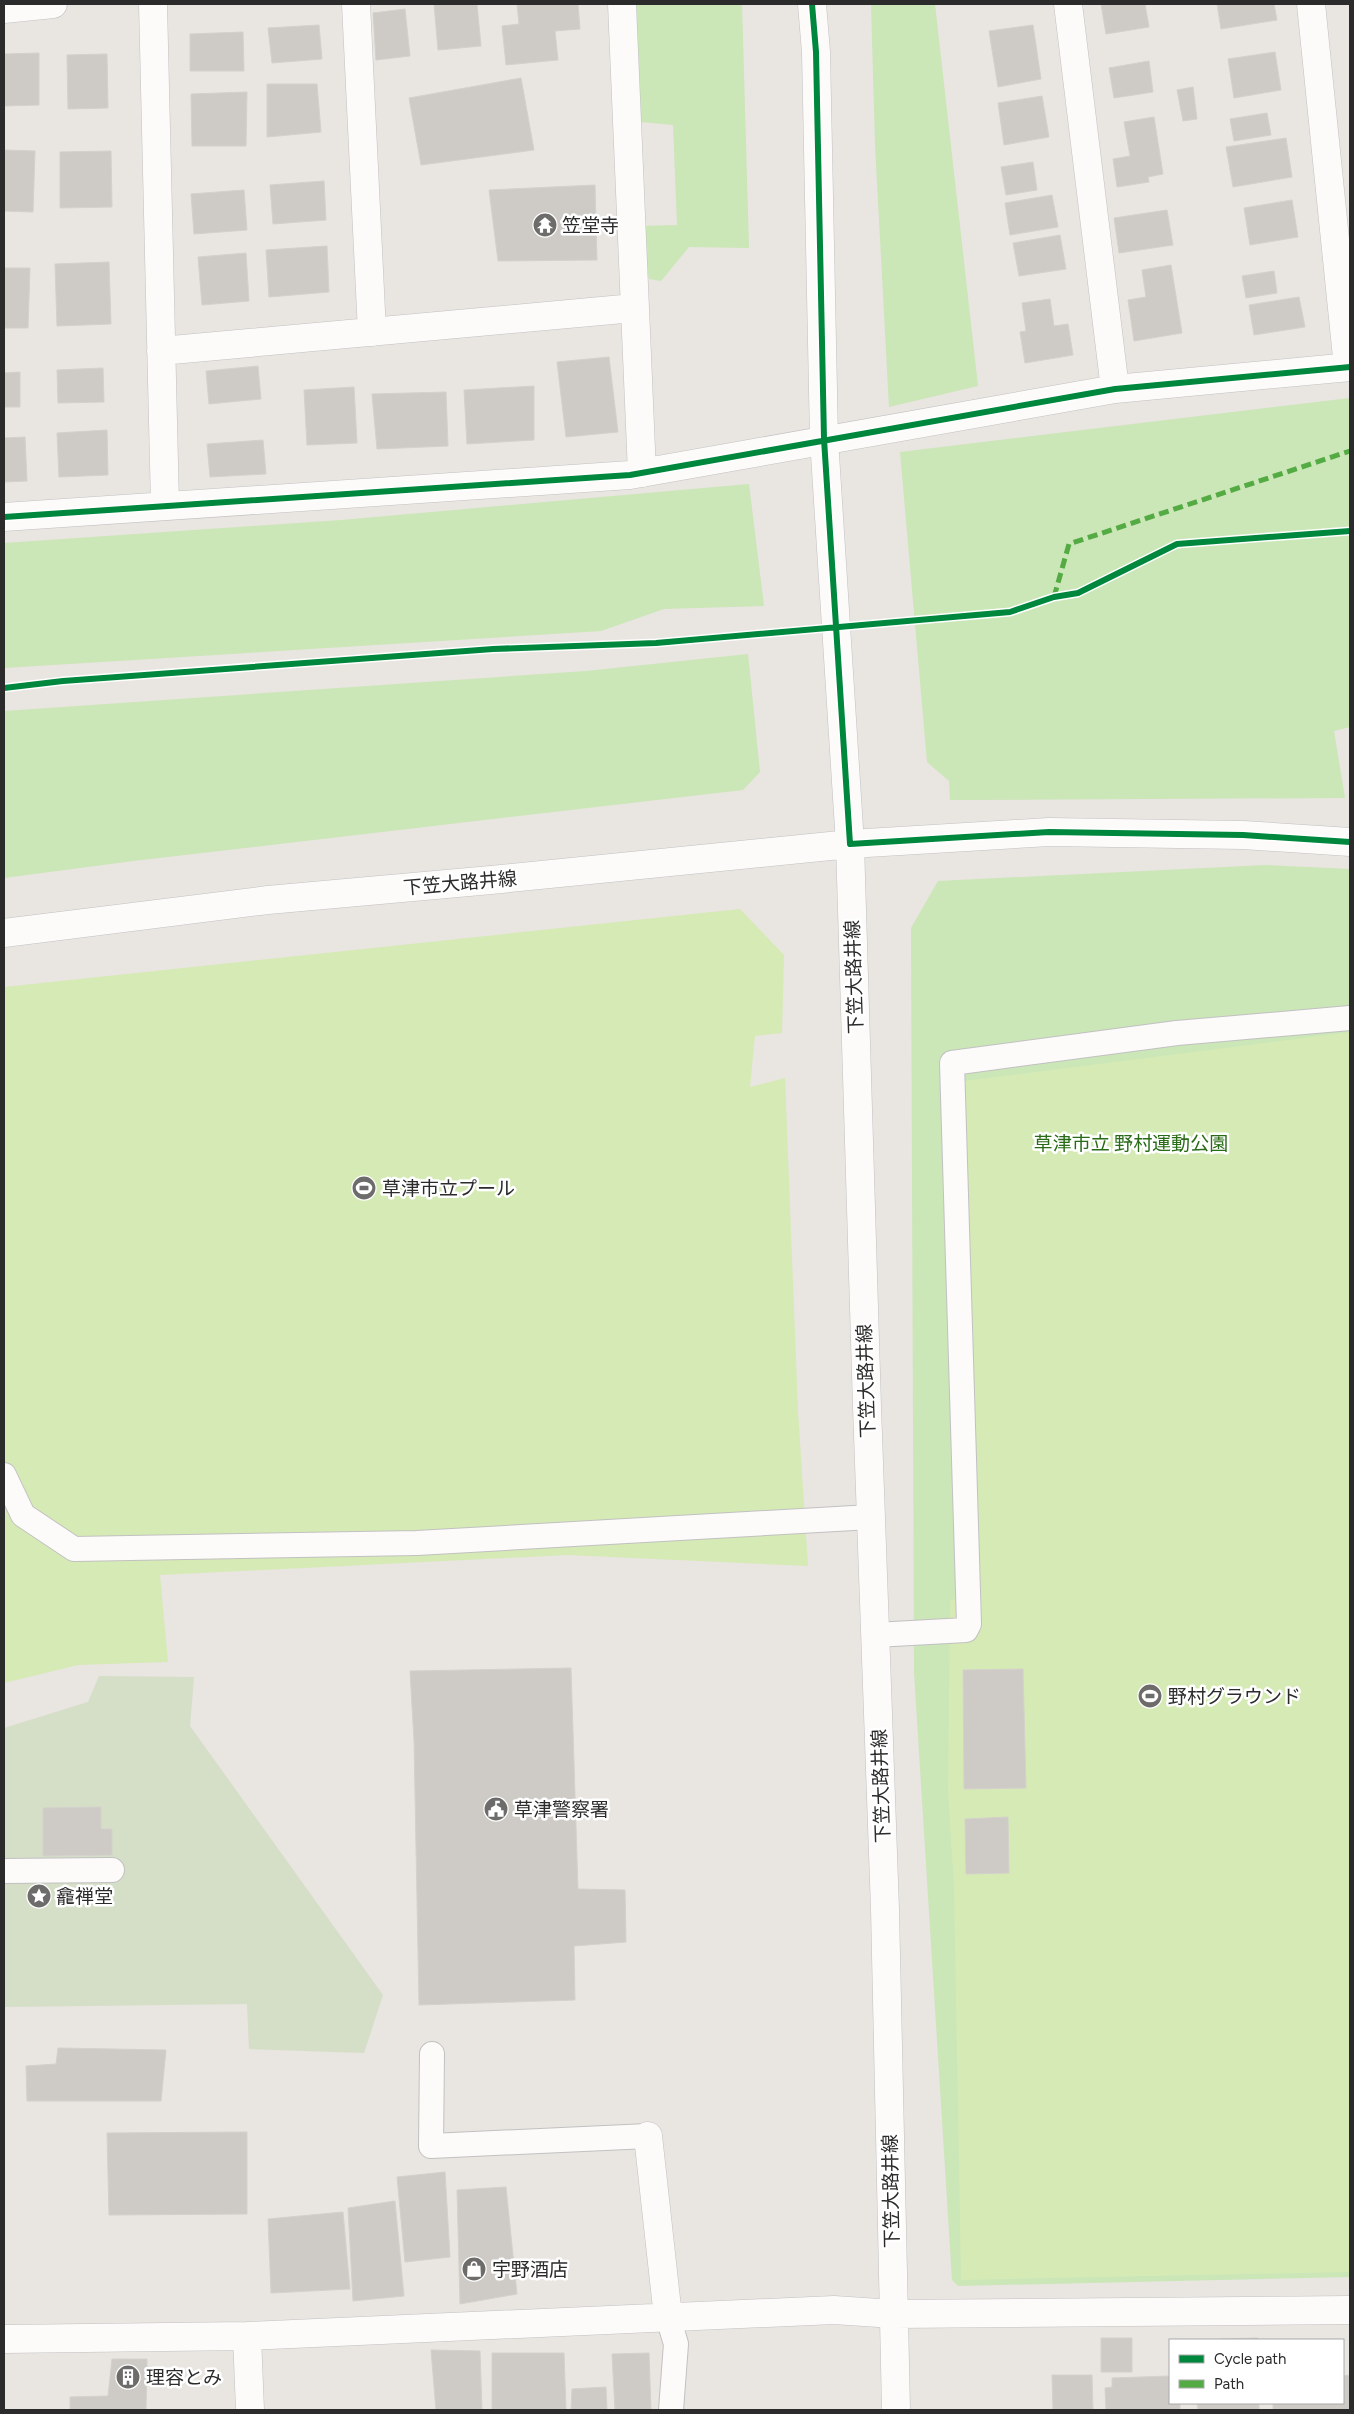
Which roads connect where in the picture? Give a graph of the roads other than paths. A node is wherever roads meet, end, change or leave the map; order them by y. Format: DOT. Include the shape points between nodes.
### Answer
graph roads {
  1 [pos="53,4"];
  2 [pos="153,4"];
  3 [pos="356,4"];
  4 [pos="622,4"];
  5 [pos="812,4"];
  6 [pos="1068,4"];
  7 [pos="1310,4"];
  8 [pos="4,9"];
  9 [pos="634,308"];
  10 [pos="372,332"];
  11 [pos="161,351"];
  12 [pos="1349,367"];
  13 [pos="1115,389"];
  14 [pos="824,439"];
  15 [pos="642,473"];
  16 [pos="165,505"];
  17 [pos="4,517"];
  18 [pos="1350,842"];
  19 [pos="850,844"];
  20 [pos="4,933"];
  21 [pos="1350,1018"];
  22 [pos="4,1475"];
  23 [pos="871,1517"];
  24 [pos="875,1635"];
  25 [pos="112,1870"];
  26 [pos="4,1872"];
  27 [pos="432,2054"];
  28 [pos="648,2136"];
  29 [pos="1350,2310"];
  30 [pos="894,2314"];
  31 [pos="668,2317"];
  32 [pos="247,2336"];
  33 [pos="4,2339"];
  34 [pos="250,2410"];
  35 [pos="671,2410"];
  36 [pos="896,2410"];
  1 -- 8 [label="street"];
  2 -- 11 [label="street"];
  3 -- 10 [label="street"];
  4 -- 9 [label="street"];
  5 -- 14 [label="street" via="816,52"];
  6 -- 13 [label="street"];
  7 -- 12 [label="street"];
  9 -- 10 [label="street"];
  9 -- 15 [label="street"];
  10 -- 11 [label="street"];
  11 -- 16 [label="street"];
  12 -- 13 [label="street"];
  13 -- 14 [label="street"];
  14 -- 15 [label="street"];
  14 -- 19 [label="street"];
  15 -- 16 [label="street"];
  16 -- 17 [label="street"];
  18 -- 19 [label="street" via="1243,835 1049,832"];
  19 -- 20 [label="street, 下笠大路井線" via="268,900"];
  19 -- 23 [label="street, 下笠大路井線"];
  21 -- 24 [label="lane" via="1177,1033 952,1063 969,1624 966,1630"];
  22 -- 23 [label="lane" via="23,1515 74,1549 417,1543"];
  23 -- 24 [label="street, 下笠大路井線"];
  24 -- 30 [label="street, 下笠大路井線"];
  25 -- 26 [label="lane"];
  27 -- 28 [label="lane" via="431,2146"];
  28 -- 31 [label="street"];
  29 -- 30 [label="street"];
  30 -- 31 [label="street" via="834,2310"];
  30 -- 36 [label="street, 下笠大路井線"];
  31 -- 32 [label="street"];
  31 -- 35 [label="lane" via="676,2344"];
  32 -- 33 [label="street"];
  32 -- 34 [label="street"];
}
